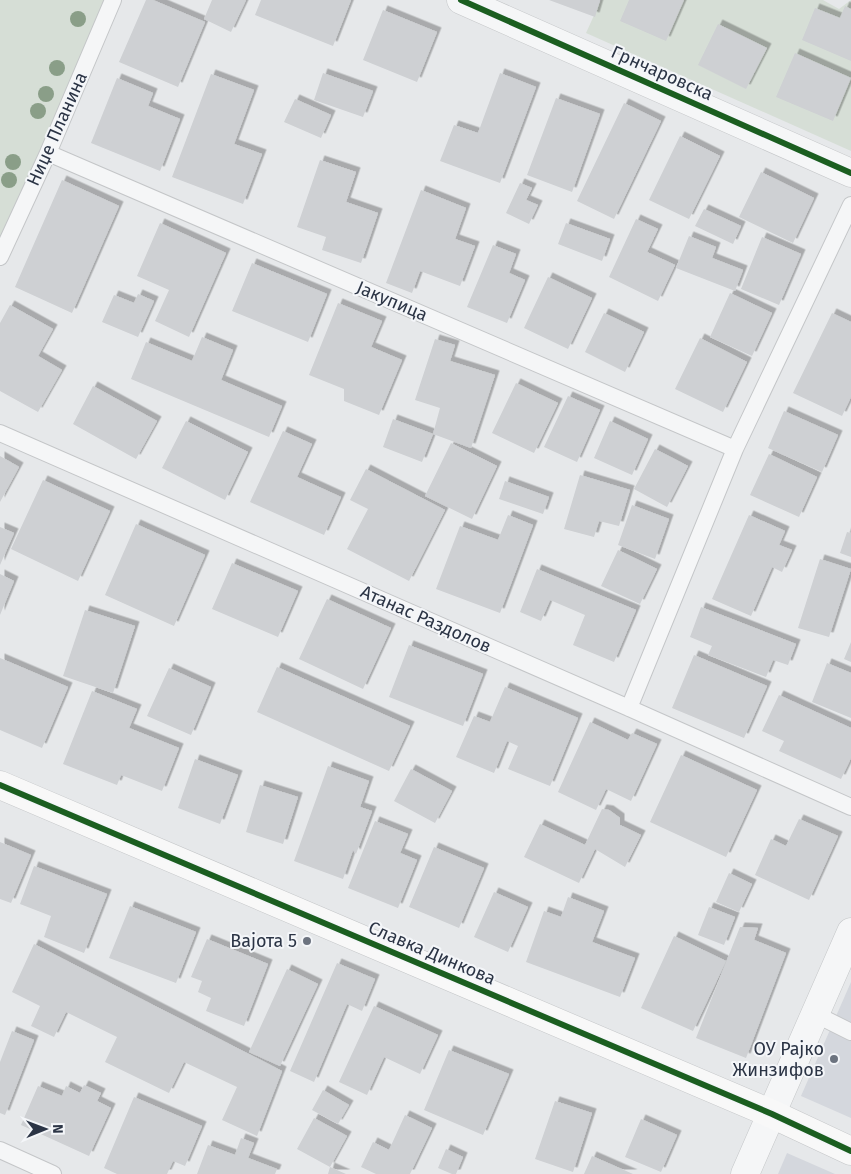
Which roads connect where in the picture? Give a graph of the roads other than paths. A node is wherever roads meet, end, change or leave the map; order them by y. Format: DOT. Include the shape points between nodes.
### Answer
graph roads {
  1 [pos="113,0"];
  2 [pos="461,0"];
  3 [pos="498,8"];
  4 [pos="48,153"];
  5 [pos="851,173"];
  6 [pos="851,205"];
  7 [pos="0,257"];
  8 [pos="0,433"];
  9 [pos="735,449"];
  10 [pos="629,708"];
  11 [pos="0,785"];
  12 [pos="851,806"];
  13 [pos="851,932"];
  14 [pos="815,1014"];
  15 [pos="851,1032"];
  16 [pos="772,1114"];
  17 [pos="0,1150"];
  18 [pos="851,1150"];
  19 [pos="52,1174"];
  20 [pos="745,1174"];
  1 -- 4 [label="lane, Ниџе Планина"];
  2 -- 3 [label="street, Грнчаровска"];
  3 -- 5 [label="street, Грнчаровска"];
  4 -- 7 [label="lane, Ниџе Планина"];
  4 -- 9 [label="lane, Јакупица"];
  6 -- 9 [label="lane"];
  8 -- 10 [label="lane, Атанас Раздолов"];
  9 -- 10 [label="lane"];
  10 -- 12 [label="lane, Атанас Раздолов"];
  11 -- 16 [label="street, Славка Динкова"];
  13 -- 14 [label="street"];
  14 -- 15 [label="lane"];
  14 -- 16 [label="street"];
  16 -- 18 [label="street, Славка Динкова"];
  16 -- 20 [label="street"];
  17 -- 19 [label="lane"];
}
